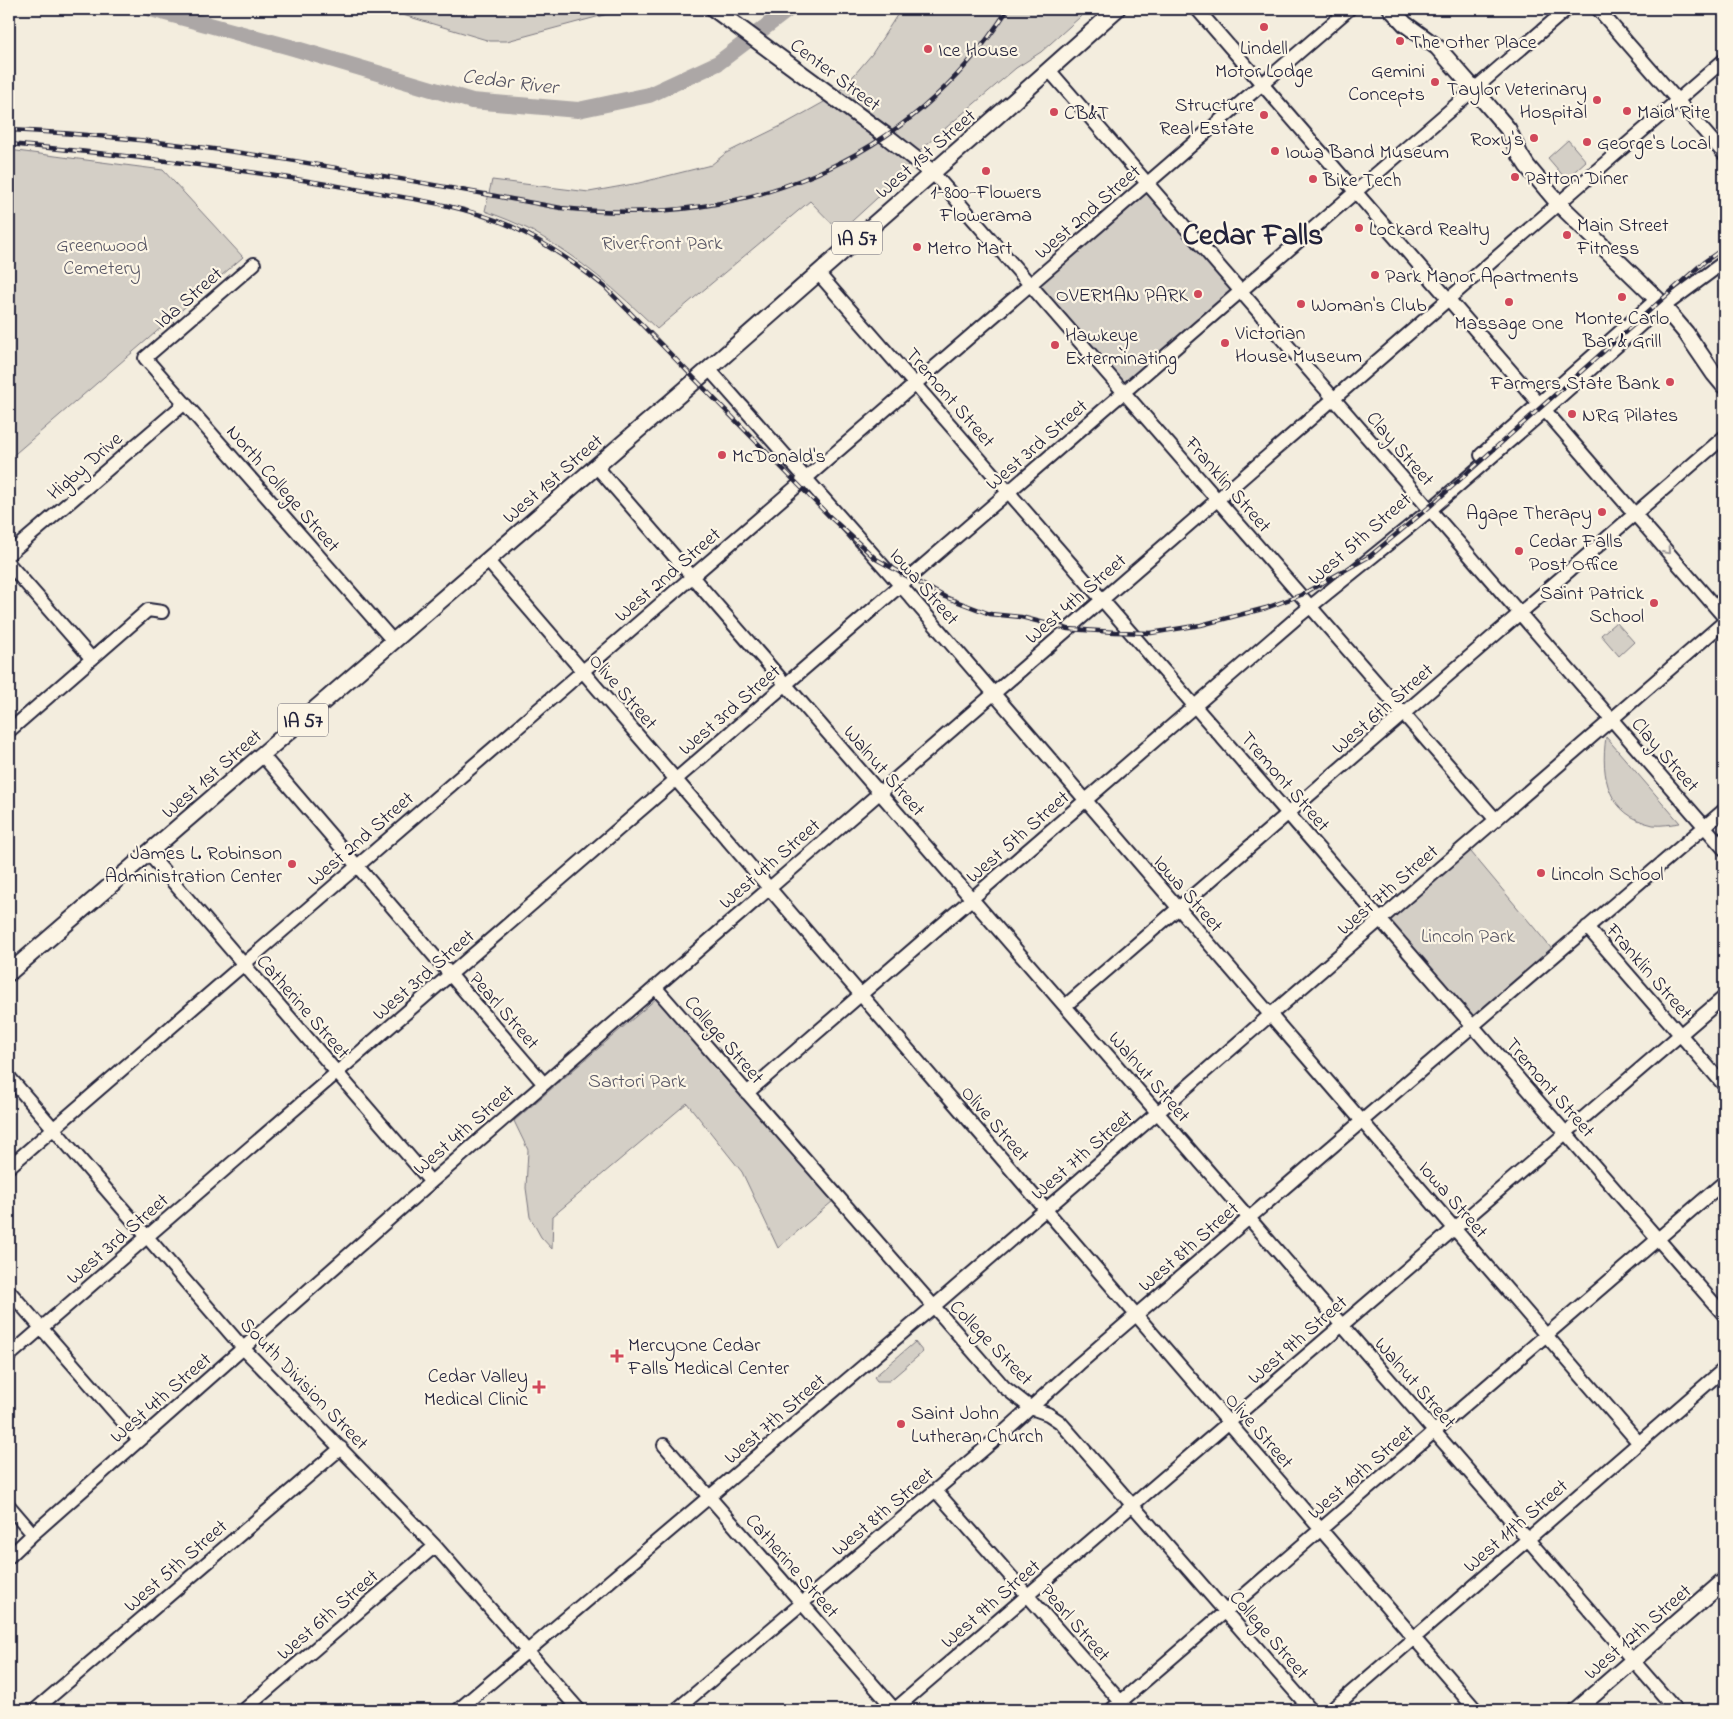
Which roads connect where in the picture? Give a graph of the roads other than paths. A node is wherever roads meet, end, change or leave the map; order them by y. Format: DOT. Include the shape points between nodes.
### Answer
graph roads {
  1 [pos="714,9"];
  2 [pos="1117,9"];
  3 [pos="1197,9"];
  4 [pos="1349,9"];
  5 [pos="1391,9"];
  6 [pos="1567,9"];
  7 [pos="1598,9"];
  8 [pos="1724,60"];
  9 [pos="1049,70"];
  10 [pos="1262,84"];
  11 [pos="1474,89"];
  12 [pos="1678,101"];
  13 [pos="1724,154"];
  14 [pos="933,173"];
  15 [pos="1147,184"];
  16 [pos="1356,192"];
  17 [pos="1558,203"];
  18 [pos="1724,262"];
  19 [pos="254,264"];
  20 [pos="818,273"];
  21 [pos="1030,284"];
  22 [pos="1240,292"];
  23 [pos="1448,298"];
  24 [pos="1660,303"];
  25 [pos="146,358"];
  26 [pos="709,369"];
  27 [pos="915,384"];
  28 [pos="1724,386"];
  29 [pos="1124,392"];
  30 [pos="1333,398"];
  31 [pos="185,403"];
  32 [pos="1542,407"];
  33 [pos="1724,437"];
  34 [pos="596,466"];
  35 [pos="806,478"];
  36 [pos="1008,492"];
  37 [pos="1217,499"];
  38 [pos="1428,508"];
  39 [pos="1635,514"];
  40 [pos="9,554"];
  41 [pos="487,560"];
  42 [pos="9,564"];
  43 [pos="692,577"];
  44 [pos="900,586"];
  45 [pos="1102,599"];
  46 [pos="1310,606"];
  47 [pos="162,612"];
  48 [pos="1520,613"];
  49 [pos="1724,617"];
  50 [pos="1724,622"];
  51 [pos="394,642"];
  52 [pos="92,659"];
  53 [pos="582,671"];
  54 [pos="786,684"];
  55 [pos="993,694"];
  56 [pos="1195,706"];
  57 [pos="1404,714"];
  58 [pos="1612,720"];
  59 [pos="9,731"];
  60 [pos="262,755"];
  61 [pos="676,780"];
  62 [pos="879,792"];
  63 [pos="1086,801"];
  64 [pos="1724,810"];
  65 [pos="1289,813"];
  66 [pos="1496,820"];
  67 [pos="1705,826"];
  68 [pos="1724,849"];
  69 [pos="149,854"];
  70 [pos="357,866"];
  71 [pos="769,888"];
  72 [pos="972,899"];
  73 [pos="1178,908"];
  74 [pos="1381,920"];
  75 [pos="1587,927"];
  76 [pos="244,964"];
  77 [pos="9,974"];
  78 [pos="450,975"];
  79 [pos="655,987"];
  80 [pos="861,995"];
  81 [pos="1724,997"];
  82 [pos="1065,1006"];
  83 [pos="1270,1016"];
  84 [pos="1473,1026"];
  85 [pos="1680,1034"];
  86 [pos="337,1073"];
  87 [pos="9,1077"];
  88 [pos="544,1084"];
  89 [pos="1724,1085"];
  90 [pos="748,1094"];
  91 [pos="1158,1113"];
  92 [pos="1362,1121"];
  93 [pos="53,1129"];
  94 [pos="1566,1133"];
  95 [pos="9,1167"];
  96 [pos="431,1182"];
  97 [pos="1724,1182"];
  98 [pos="1045,1210"];
  99 [pos="1249,1218"];
  100 [pos="1454,1229"];
  101 [pos="147,1237"];
  102 [pos="1658,1239"];
  103 [pos="9,1291"];
  104 [pos="933,1307"];
  105 [pos="1136,1315"];
  106 [pos="1724,1315"];
  107 [pos="1342,1325"];
  108 [pos="42,1328"];
  109 [pos="1546,1335"];
  110 [pos="244,1348"];
  111 [pos="9,1356"];
  112 [pos="1724,1369"];
  113 [pos="1031,1408"];
  114 [pos="1228,1423"];
  115 [pos="1434,1432"];
  116 [pos="139,1440"];
  117 [pos="1639,1443"];
  118 [pos="664,1445"];
  119 [pos="340,1448"];
  120 [pos="936,1490"];
  121 [pos="710,1498"];
  122 [pos="1133,1505"];
  123 [pos="9,1506"];
  124 [pos="1320,1530"];
  125 [pos="33,1534"];
  126 [pos="1528,1539"];
  127 [pos="435,1546"];
  128 [pos="9,1557"];
  129 [pos="1724,1581"];
  130 [pos="1028,1596"];
  131 [pos="801,1603"];
  132 [pos="1225,1612"];
  133 [pos="1414,1638"];
  134 [pos="528,1651"];
  135 [pos="1633,1661"];
  136 [pos="1120,1707"];
  137 [pos="35,1710"];
  138 [pos="244,1710"];
  139 [pos="458,1710"];
  140 [pos="579,1710"];
  141 [pos="676,1710"];
  142 [pos="895,1710"];
  143 [pos="1311,1710"];
  144 [pos="1330,1710"];
  145 [pos="1476,1710"];
  146 [pos="1576,1710"];
  147 [pos="1676,1710"];
  1 -- 14 [label="main road, Center Street"];
  2 -- 9 [label="main road, West 1st Street / IA 57"];
  3 -- 10 [label="street"];
  4 -- 10 [label="street, West 2nd Street"];
  5 -- 11 [label="main road" via="1404,24 1437,47"];
  6 -- 11 [label="street, West 3rd Street"];
  7 -- 12 [label="street"];
  8 -- 12 [label="street, West 4th Street"];
  9 -- 14 [label="main road, West 1st Street / IA 57"];
  9 -- 15 [label="street, Clay Street"];
  10 -- 15 [label="street, West 2nd Street"];
  10 -- 16 [label="street"];
  11 -- 16 [label="street, West 3rd Street"];
  11 -- 17 [label="main road" via="1508,128 1527,166"];
  12 -- 13 [label="street"];
  12 -- 17 [label="street, West 4th Street"];
  14 -- 20 [label="main road, West 1st Street / IA 57"];
  14 -- 21 [label="street, Franklin Street"];
  15 -- 21 [label="street, West 2nd Street"];
  15 -- 22 [label="street, Clay Street"];
  16 -- 22 [label="street, West 3rd Street"];
  16 -- 23 [label="street"];
  17 -- 23 [label="street, West 4th Street"];
  17 -- 24 [label="main road"];
  18 -- 24 [label="street, West 5th Street"];
  19 -- 25 [label="street, Ida Street"];
  20 -- 26 [label="main road, West 1st Street / IA 57"];
  20 -- 27 [label="street, Tremont Street"];
  21 -- 27 [label="street, West 2nd Street"];
  21 -- 29 [label="street, Franklin Street"];
  22 -- 29 [label="street, West 3rd Street"];
  22 -- 30 [label="street, Clay Street"];
  23 -- 30 [label="street, West 4th Street"];
  23 -- 32 [label="street"];
  24 -- 28 [label="main road"];
  24 -- 32 [label="street, West 5th Street"];
  25 -- 31 [label="street, North College Street"];
  26 -- 34 [label="main road, West 1st Street / IA 57"];
  26 -- 35 [label="street, Iowa Street"];
  27 -- 35 [label="street, West 2nd Street"];
  27 -- 36 [label="street, Tremont Street"];
  29 -- 36 [label="street, West 3rd Street"];
  29 -- 37 [label="street, Franklin Street"];
  30 -- 37 [label="street, West 4th Street"];
  30 -- 38 [label="street, Clay Street"];
  31 -- 40 [label="street, Higby Drive"];
  31 -- 51 [label="street, North College Street"];
  32 -- 38 [label="street, West 5th Street"];
  32 -- 39 [label="street"];
  33 -- 39 [label="street, West 6th Street"];
  34 -- 41 [label="main road, West 1st Street / IA 57"];
  34 -- 43 [label="street, Walnut Street"];
  35 -- 43 [label="street, West 2nd Street"];
  35 -- 44 [label="street, Iowa Street"];
  36 -- 44 [label="street, West 3rd Street"];
  36 -- 45 [label="street, Tremont Street"];
  37 -- 45 [label="street, West 4th Street"];
  37 -- 46 [label="street, Franklin Street"];
  38 -- 46 [label="street, West 5th Street"];
  38 -- 48 [label="street, Clay Street"];
  39 -- 48 [label="street, West 6th Street"];
  39 -- 49 [label="street, one-way"];
  41 -- 51 [label="main road, West 1st Street / IA 57"];
  41 -- 53 [label="street, Olive Street"];
  42 -- 52 [label="street"];
  43 -- 53 [label="street, West 2nd Street"];
  43 -- 54 [label="street, Walnut Street"];
  44 -- 54 [label="street, West 3rd Street"];
  44 -- 55 [label="street, Iowa Street"];
  45 -- 55 [label="street, West 4th Street"];
  45 -- 56 [label="street, Tremont Street"];
  46 -- 56 [label="street, West 5th Street"];
  46 -- 57 [label="street, Franklin Street"];
  47 -- 52 [label="street" via="148,610"];
  48 -- 57 [label="street, West 6th Street"];
  48 -- 58 [label="street, Clay Street"];
  50 -- 58 [label="street, West 7th Street"];
  51 -- 60 [label="main road, West 1st Street / IA 57"];
  52 -- 59 [label="street"];
  53 -- 61 [label="street, Olive Street"];
  53 -- 70 [label="street, West 2nd Street"];
  54 -- 61 [label="street, West 3rd Street"];
  54 -- 62 [label="street, Walnut Street"];
  55 -- 62 [label="street, West 4th Street"];
  55 -- 63 [label="street, Iowa Street"];
  56 -- 63 [label="street, West 5th Street"];
  56 -- 65 [label="street, Tremont Street"];
  57 -- 65 [label="street, West 6th Street"];
  57 -- 66 [label="street, Franklin Street"];
  58 -- 66 [label="street, West 7th Street"];
  58 -- 67 [label="street, Clay Street"];
  60 -- 69 [label="main road, West 1st Street / IA 57"];
  60 -- 70 [label="street, Pearl Street"];
  61 -- 71 [label="street, Olive Street"];
  61 -- 78 [label="street, West 3rd Street"];
  62 -- 71 [label="street, West 4th Street"];
  62 -- 72 [label="street, Walnut Street"];
  63 -- 72 [label="street, West 5th Street"];
  63 -- 73 [label="street, Iowa Street"];
  64 -- 67 [label="street, West 8th Street"];
  65 -- 73 [label="street, West 6th Street"];
  65 -- 74 [label="street, Tremont Street"];
  66 -- 74 [label="street, West 7th Street"];
  67 -- 68 [label="street, Clay Street"];
  67 -- 75 [label="street, West 8th Street"];
  69 -- 76 [label="street, Catherine Street"];
  69 -- 77 [label="main road, West 1st Street / IA 57"];
  70 -- 76 [label="street, West 2nd Street"];
  70 -- 78 [label="street, Pearl Street"];
  71 -- 79 [label="street, West 4th Street"];
  71 -- 80 [label="street, Olive Street"];
  72 -- 80 [label="street, West 5th Street"];
  72 -- 82 [label="street, Walnut Street"];
  73 -- 82 [label="street, West 6th Street"];
  73 -- 83 [label="street, Iowa Street"];
  74 -- 83 [label="street, West 7th Street"];
  74 -- 84 [label="street, Tremont Street"];
  75 -- 84 [label="street, West 8th Street"];
  75 -- 85 [label="street, Franklin Street"];
  76 -- 86 [label="street, Catherine Street"];
  76 -- 93 [label="street, West 2nd Street"];
  78 -- 86 [label="street, West 3rd Street"];
  78 -- 88 [label="street, Pearl Street"];
  79 -- 88 [label="street, West 4th Street"];
  79 -- 90 [label="street, College Street"];
  80 -- 90 [label="street, West 5th Street"];
  80 -- 98 [label="street, Olive Street"];
  81 -- 85 [label="street, West 9th Street"];
  82 -- 91 [label="street, Walnut Street"];
  83 -- 91 [label="street, West 7th Street"];
  83 -- 92 [label="street, Iowa Street"];
  84 -- 92 [label="street, West 8th Street"];
  84 -- 94 [label="street, Tremont Street"];
  85 -- 89 [label="street, Franklin Street"];
  85 -- 94 [label="street, West 9th Street"];
  86 -- 96 [label="street, Catherine Street"];
  86 -- 101 [label="street, West 3rd Street"];
  87 -- 93 [label="street, South Division Street"];
  88 -- 96 [label="street, West 4th Street"];
  90 -- 104 [label="street, College Street"];
  91 -- 98 [label="street, West 7th Street"];
  91 -- 99 [label="street, Walnut Street"];
  92 -- 99 [label="street, West 8th Street"];
  92 -- 100 [label="street, Iowa Street"];
  93 -- 95 [label="street, West 2nd Street"];
  93 -- 101 [label="street, South Division Street"];
  94 -- 100 [label="street, West 9th Street"];
  94 -- 102 [label="street, Tremont Street"];
  96 -- 110 [label="street, West 4th Street"];
  97 -- 102 [label="street, West 10th Street"];
  98 -- 104 [label="street, West 7th Street"];
  98 -- 105 [label="street, Olive Street"];
  99 -- 105 [label="street, West 8th Street"];
  99 -- 107 [label="street, Walnut Street"];
  100 -- 107 [label="street, West 9th Street"];
  100 -- 109 [label="street, Iowa Street"];
  101 -- 108 [label="street, West 3rd Street"];
  101 -- 110 [label="street, South Division Street"];
  102 -- 106 [label="street, Tremont Street"];
  102 -- 109 [label="street, West 10th Street"];
  103 -- 108 [label="street"];
  104 -- 113 [label="street, College Street" via="1004,1387"];
  104 -- 121 [label="street, West 7th Street"];
  105 -- 113 [label="street, West 8th Street"];
  105 -- 114 [label="street, Olive Street"];
  107 -- 114 [label="street, West 9th Street"];
  107 -- 115 [label="street, Walnut Street"];
  108 -- 111 [label="street, West 3rd Street"];
  108 -- 116 [label="street"];
  109 -- 115 [label="street, West 10th Street"];
  109 -- 117 [label="street, Iowa Street"];
  110 -- 116 [label="street, West 4th Street"];
  110 -- 119 [label="street, South Division Street"];
  112 -- 117 [label="street, West 11th Street"];
  113 -- 120 [label="street, West 8th Street"];
  113 -- 122 [label="street, College Street" via="1060,1422"];
  114 -- 122 [label="street, West 9th Street"];
  114 -- 124 [label="street, Olive Street"];
  115 -- 124 [label="street, West 10th Street"];
  115 -- 126 [label="street, Walnut Street"];
  116 -- 125 [label="street, West 4th Street"];
  117 -- 126 [label="street, West 11th Street"];
  118 -- 121 [label="street, Catherine Street"];
  119 -- 127 [label="street, South Division Street"];
  119 -- 137 [label="street, West 5th Street"];
  120 -- 130 [label="street, Pearl Street"];
  120 -- 131 [label="street, West 8th Street"];
  121 -- 131 [label="street, Catherine Street"];
  121 -- 134 [label="street, West 7th Street"];
  122 -- 130 [label="street, West 9th Street"];
  122 -- 132 [label="street, College Street"];
  123 -- 125 [label="street"];
  124 -- 132 [label="street, West 10th Street"];
  124 -- 133 [label="street, Olive Street"];
  125 -- 128 [label="street, West 4th Street"];
  126 -- 133 [label="street, West 11th Street"];
  126 -- 135 [label="street, Walnut Street"];
  127 -- 134 [label="street, South Division Street"];
  127 -- 138 [label="street, West 6th Street"];
  129 -- 135 [label="main road, West 12th Street"];
  130 -- 136 [label="street, Pearl Street"];
  130 -- 142 [label="street, West 9th Street"];
  131 -- 141 [label="street, West 8th Street"];
  131 -- 142 [label="street, Catherine Street"];
  132 -- 136 [label="street, West 10th Street"];
  132 -- 143 [label="street, College Street"];
  133 -- 144 [label="street, West 11th Street"];
  133 -- 145 [label="street, Olive Street"];
  134 -- 139 [label="street, West 7th Street"];
  134 -- 140 [label="street, South Division Street"];
  135 -- 146 [label="main road, West 12th Street"];
  135 -- 147 [label="street, Walnut Street"];
}
